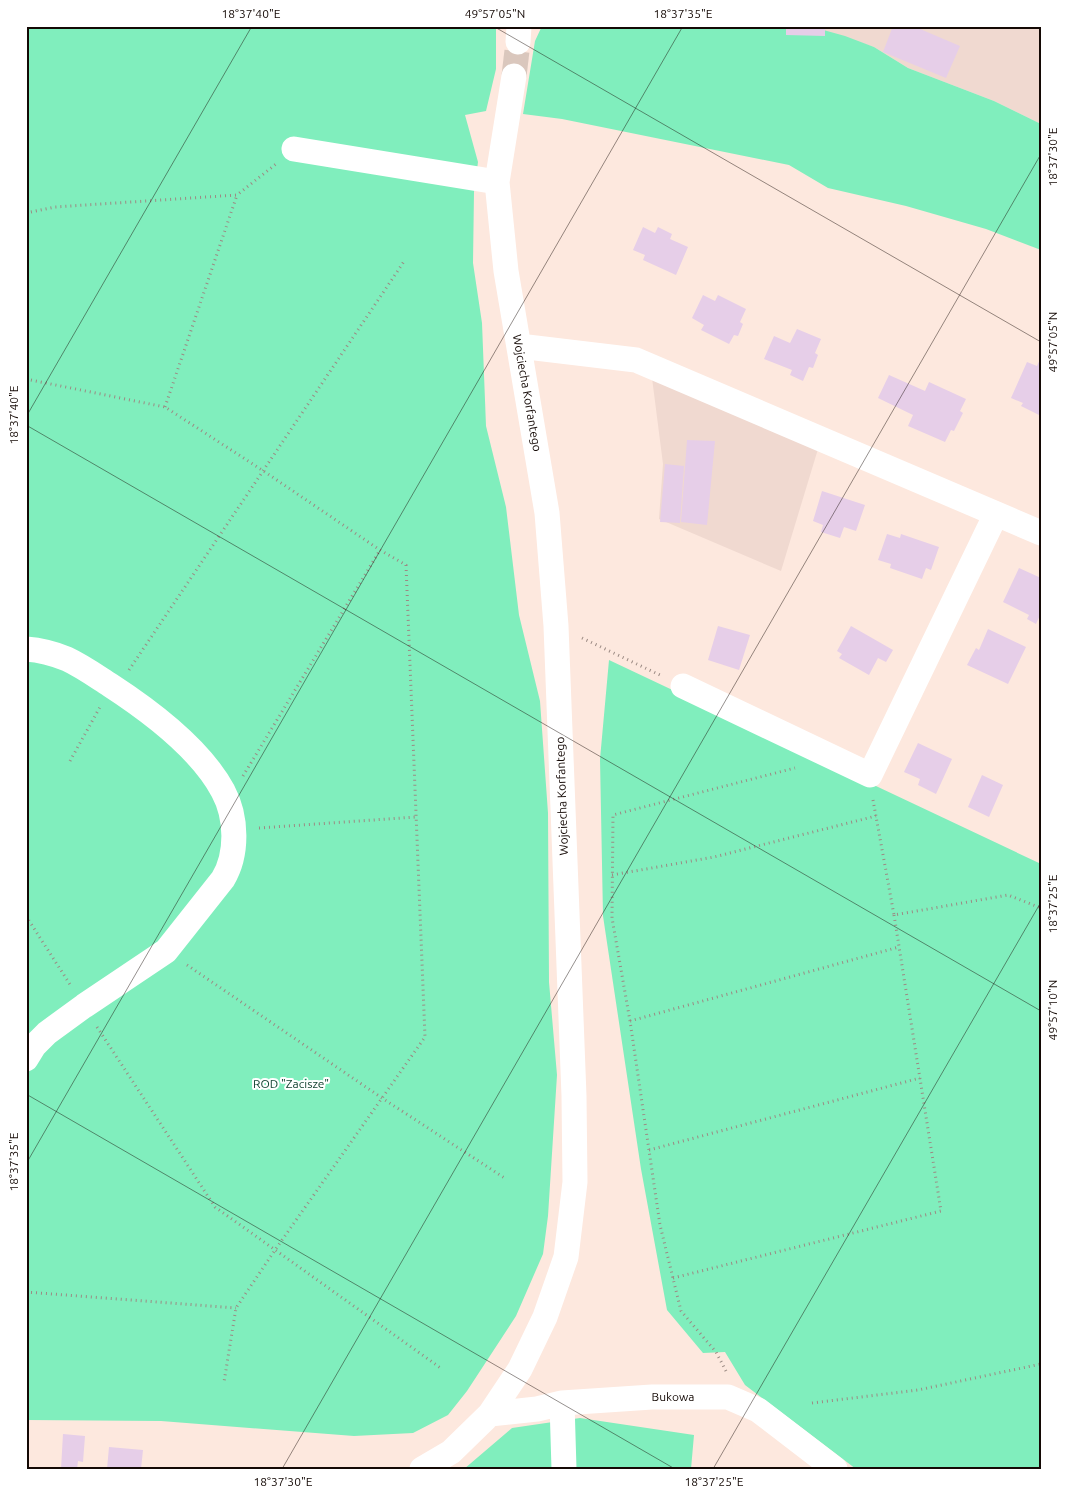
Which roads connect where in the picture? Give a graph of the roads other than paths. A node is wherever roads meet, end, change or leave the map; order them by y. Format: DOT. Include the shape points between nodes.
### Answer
graph roads {
  1 [pos="514,76"];
  2 [pos="294,149"];
  3 [pos="497,182"];
  4 [pos="519,346"];
  5 [pos="996,514"];
  6 [pos="1041,533"];
  7 [pos="26,649"];
  8 [pos="683,686"];
  9 [pos="26,1059"];
  10 [pos="562,1403"];
  11 [pos="490,1414"];
  12 [pos="422,1469"];
  13 [pos="564,1469"];
  14 [pos="836,1469"];
  1 -- 3 [label="street, Wojciecha Korfantego"];
  2 -- 3 [label="street"];
  3 -- 4 [label="street, Wojciecha Korfantego" via="506,270"];
  4 -- 5 [label="street" via="636,360"];
  4 -- 11 [label="street, Wojciecha Korfantego" via="547,513 556,626 575,1182 566,1257 548,1309 520,1369"];
  5 -- 6 [label="street"];
  5 -- 8 [label="street" via="870,775"];
  7 -- 9 [label="street" via="66,659 166,725 194,752 223,791 231,810 233,830 229,869 166,951 47,1033"];
  10 -- 11 [label="street, Bukowa"];
  10 -- 13 [label="street"];
  10 -- 14 [label="street, Bukowa" via="652,1397 728,1397 758,1410"];
  11 -- 12 [label="street, Wojciecha Korfantego" via="450,1452"];
}
